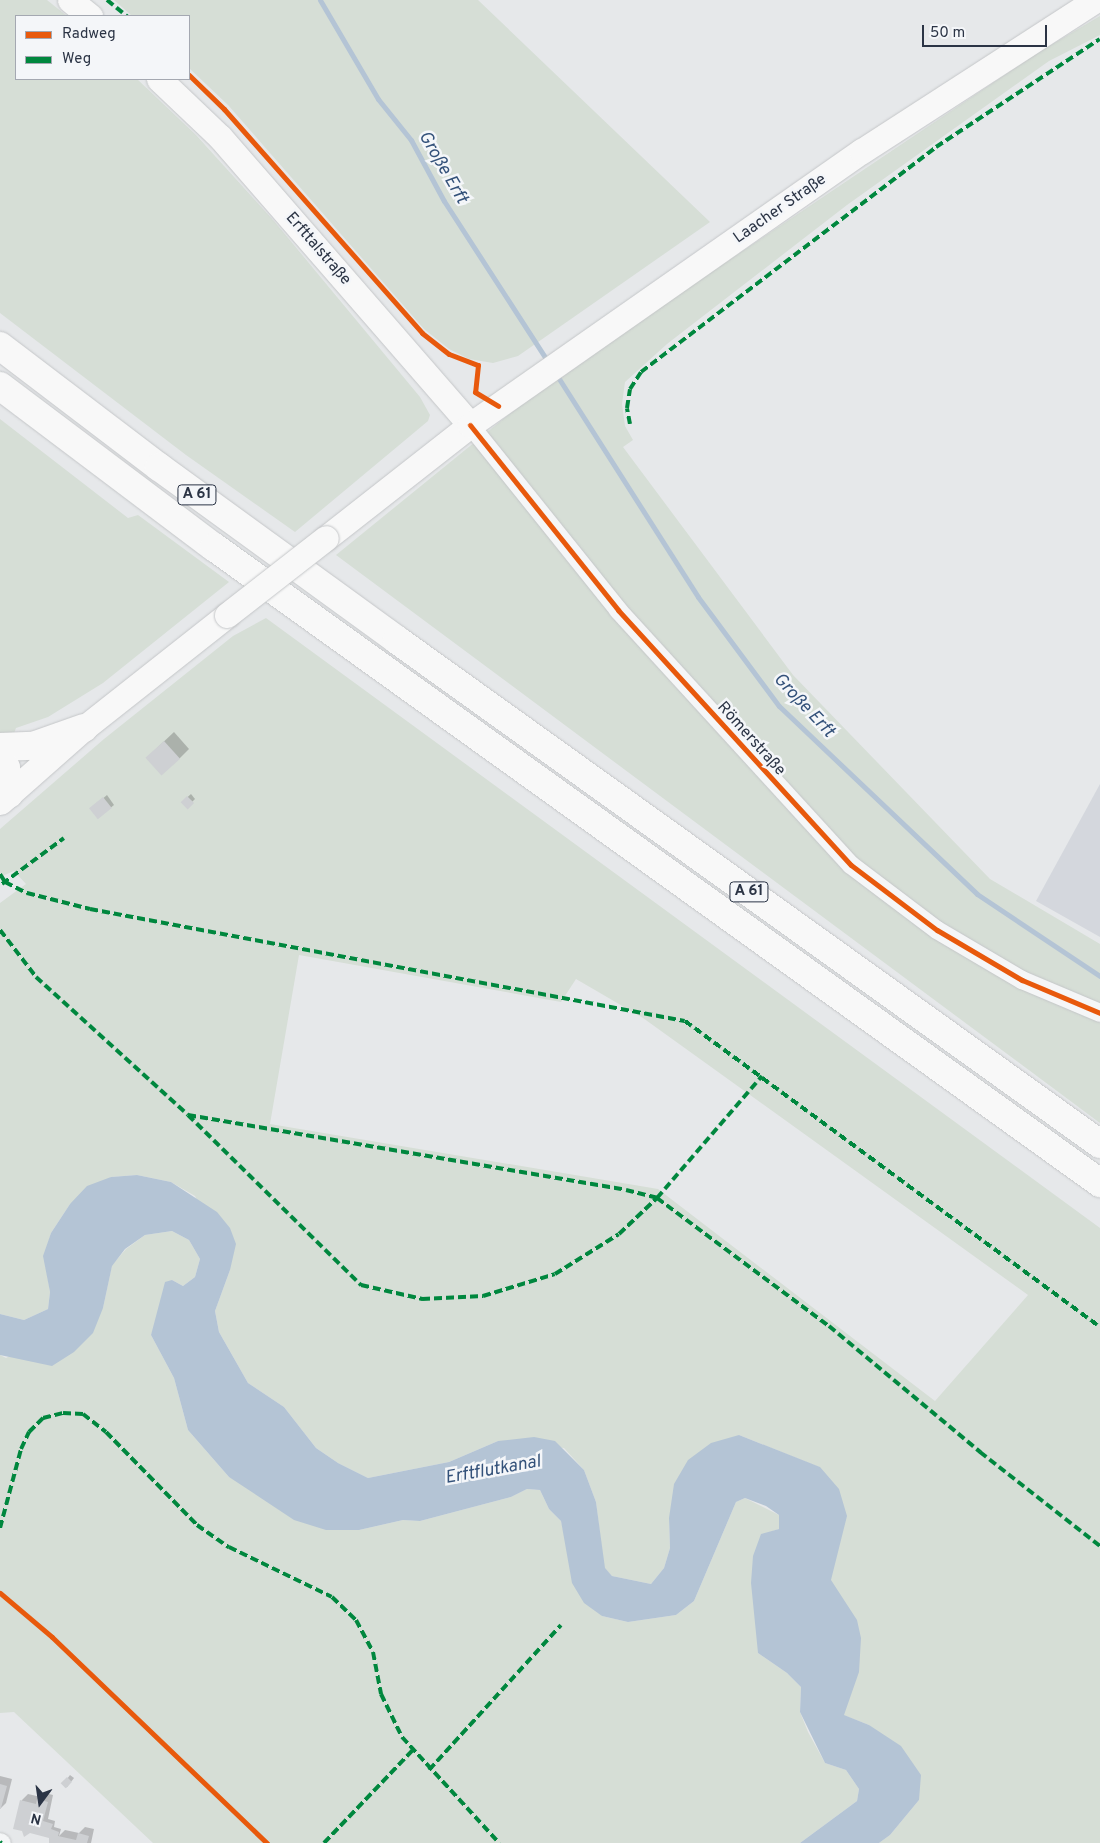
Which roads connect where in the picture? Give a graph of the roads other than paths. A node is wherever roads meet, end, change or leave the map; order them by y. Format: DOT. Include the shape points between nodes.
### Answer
graph roads {
  1 [pos="70,0"];
  2 [pos="1095,0"];
  3 [pos="89,15"];
  4 [pos="160,80"];
  5 [pos="0,346"];
  6 [pos="0,386"];
  7 [pos="0,411"];
  8 [pos="470,425"];
  9 [pos="73,442"];
  10 [pos="84,728"];
  11 [pos="0,747"];
  12 [pos="0,762"];
  13 [pos="3,794"];
  14 [pos="1100,1013"];
  15 [pos="1100,1144"];
  16 [pos="1100,1183"];
  1 -- 3 [label="main road"];
  2 -- 8 [label="main road, Laacher Straße" via="862,151"];
  4 -- 8 [label="main road, Erfttalstraße" via="220,137"];
  5 -- 15 [label="highway, A 61" via="159,467 397,640"];
  6 -- 9 [label="highway, A 61"];
  7 -- 9 [label="highway" via="34,429"];
  8 -- 10 [label="main road, Laacher Straße, bridge"];
  8 -- 14 [label="street, Römerstraße" via="618,610 850,865 936,930 1022,980"];
  9 -- 16 [label="highway, A 61"];
  10 -- 11 [label="highway" via="32,746"];
  10 -- 13 [label="main road, Laacher Straße"];
  12 -- 13 [label="highway" via="6,768"];
}
